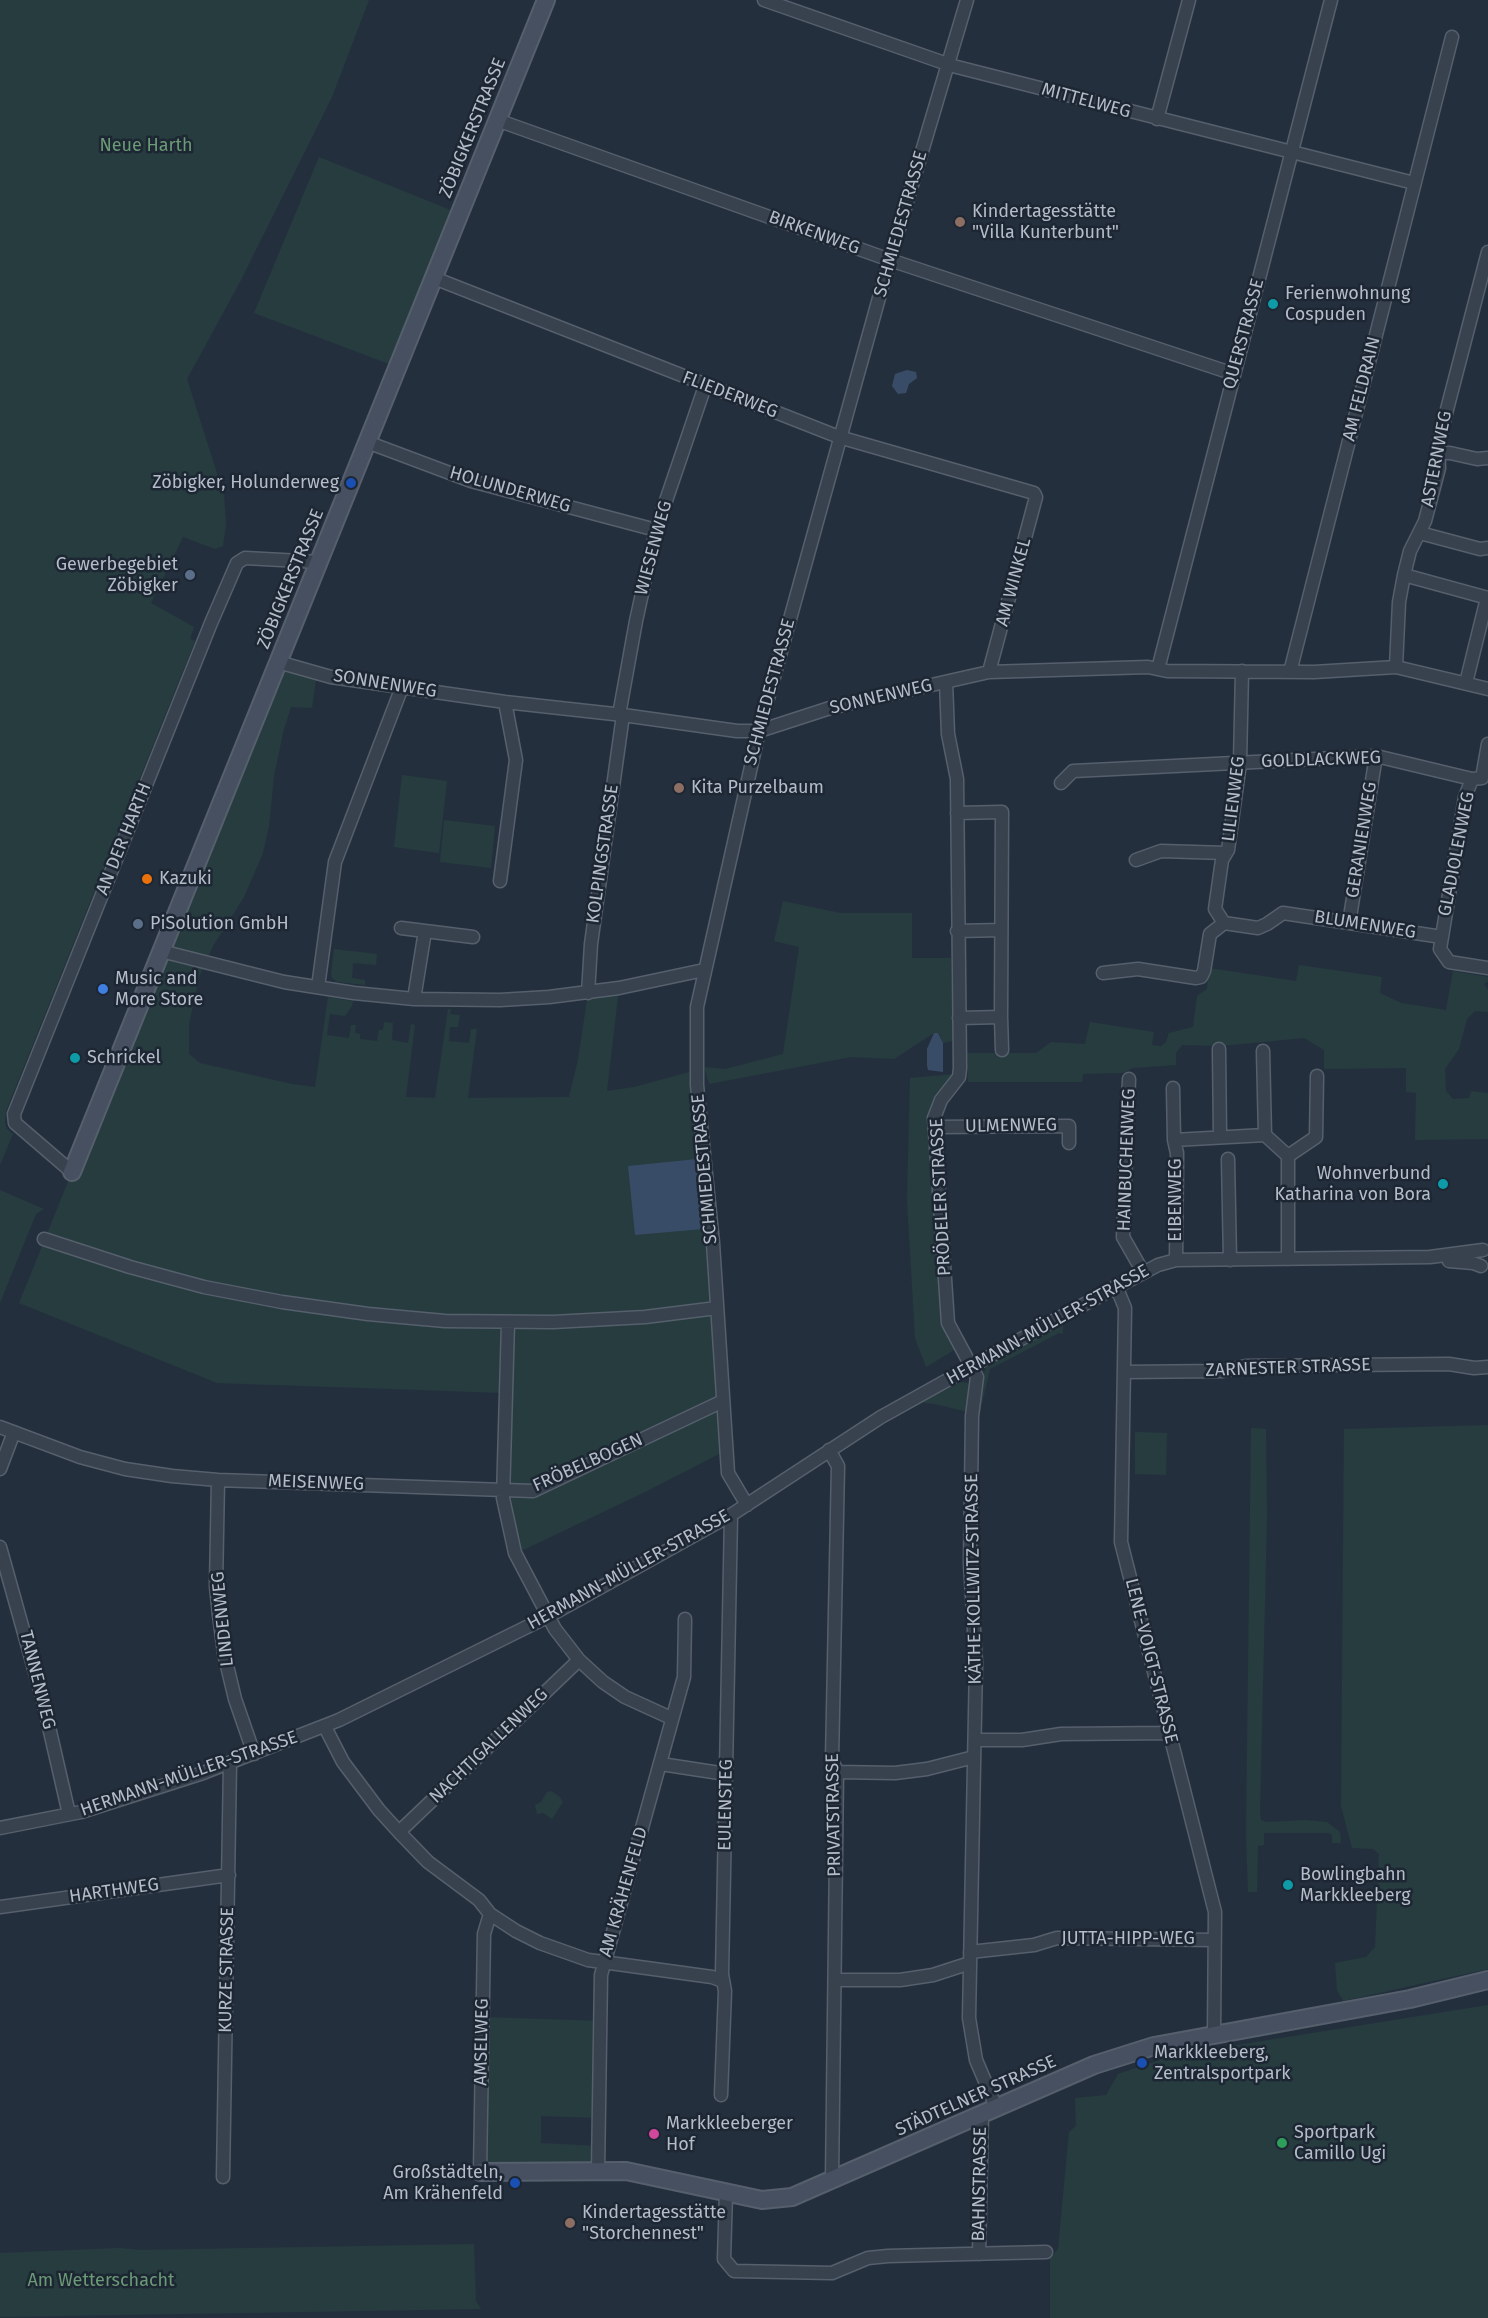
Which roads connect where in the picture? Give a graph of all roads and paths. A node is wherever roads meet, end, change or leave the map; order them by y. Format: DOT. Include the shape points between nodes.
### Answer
graph roads {
  1 [pos="546,0"];
  2 [pos="764,0"];
  3 [pos="967,0"];
  4 [pos="1189,0"];
  5 [pos="1331,0"];
  6 [pos="1452,37"];
  7 [pos="948,65"];
  8 [pos="1157,119"];
  9 [pos="497,120"];
  10 [pos="1292,152"];
  11 [pos="1414,183"];
  12 [pos="1488,252"];
  13 [pos="890,260"];
  14 [pos="434,278"];
  15 [pos="1234,374"];
  16 [pos="705,386"];
  17 [pos="839,437"];
  18 [pos="367,442"];
  19 [pos="1438,453"];
  20 [pos="1488,458"];
  21 [pos="1034,492"];
  22 [pos="656,530"];
  23 [pos="1420,533"];
  24 [pos="1488,548"];
  25 [pos="319,562"];
  26 [pos="1404,575"];
  27 [pos="1488,598"];
  28 [pos="278,662"];
  29 [pos="1396,667"];
  30 [pos="1158,669"];
  31 [pos="1242,671"];
  32 [pos="989,672"];
  33 [pos="1290,672"];
  34 [pos="946,682"];
  35 [pos="1467,683"];
  36 [pos="402,687"];
  37 [pos="1488,689"];
  38 [pos="505,702"];
  39 [pos="621,715"];
  40 [pos="759,731"];
  41 [pos="1488,744"];
  42 [pos="1376,756"];
  43 [pos="1240,763"];
  44 [pos="1472,779"];
  45 [pos="1061,783"];
  46 [pos="957,813"];
  47 [pos="1226,853"];
  48 [pos="1136,860"];
  49 [pos="500,881"];
  50 [pos="1224,923"];
  51 [pos="1349,923"];
  52 [pos="401,928"];
  53 [pos="1001,930"];
  54 [pos="425,931"];
  55 [pos="957,931"];
  56 [pos="473,937"];
  57 [pos="1442,937"];
  58 [pos="161,951"];
  59 [pos="1488,968"];
  60 [pos="704,970"];
  61 [pos="1103,972"];
  62 [pos="318,987"];
  63 [pos="588,993"];
  64 [pos="414,999"];
  65 [pos="1001,1017"];
  66 [pos="959,1018"];
  67 [pos="1219,1049"];
  68 [pos="1002,1050"];
  69 [pos="1263,1051"];
  70 [pos="1317,1076"];
  71 [pos="1129,1079"];
  72 [pos="1173,1088"];
  73 [pos="935,1127"];
  74 [pos="1265,1135"];
  75 [pos="1220,1137"];
  76 [pos="1174,1140"];
  77 [pos="1069,1143"];
  78 [pos="1288,1156"];
  79 [pos="1228,1160"];
  80 [pos="72,1172"];
  81 [pos="44,1239"];
  82 [pos="1486,1247"];
  83 [pos="1430,1257"];
  84 [pos="1288,1259"];
  85 [pos="1176,1260"];
  86 [pos="1230,1260"];
  87 [pos="1485,1270"];
  88 [pos="1143,1272"];
  89 [pos="1116,1286"];
  90 [pos="717,1308"];
  91 [pos="508,1323"];
  92 [pos="972,1366"];
  93 [pos="1488,1367"];
  94 [pos="1124,1372"];
  95 [pos="723,1401"];
  96 [pos="0,1427"];
  97 [pos="14,1432"];
  98 [pos="829,1450"];
  99 [pos="0,1469"];
  100 [pos="218,1480"];
  101 [pos="503,1489"];
  102 [pos="747,1505"];
  103 [pos="732,1515"];
  104 [pos="0,1547"];
  105 [pos="549,1616"];
  106 [pos="685,1619"];
  107 [pos="579,1660"];
  108 [pos="671,1718"];
  109 [pos="325,1727"];
  110 [pos="1169,1733"];
  111 [pos="975,1740"];
  112 [pos="254,1754"];
  113 [pos="974,1757"];
  114 [pos="230,1763"];
  115 [pos="661,1764"];
  116 [pos="837,1772"];
  117 [pos="726,1774"];
  118 [pos="69,1814"];
  119 [pos="0,1828"];
  120 [pos="399,1832"];
  121 [pos="229,1875"];
  122 [pos="0,1907"];
  123 [pos="490,1914"];
  124 [pos="1214,1940"];
  125 [pos="970,1958"];
  126 [pos="604,1961"];
  127 [pos="835,1980"];
  128 [pos="1488,1980"];
  129 [pos="723,1981"];
  130 [pos="1214,2034"];
  131 [pos="721,2095"];
  132 [pos="989,2110"];
  133 [pos="598,2171"];
  134 [pos="480,2172"];
  135 [pos="223,2176"];
  136 [pos="832,2181"];
  137 [pos="726,2193"];
  138 [pos="1046,2252"];
  139 [pos="979,2254"];
  1 -- 9 [label="main road, ZÖBIGKERSTRASSE"];
  2 -- 7 [label="street, MITTELWEG"];
  3 -- 7 [label="street, SCHMIEDESTRASSE"];
  4 -- 8 [label="street"];
  5 -- 10 [label="street, QUERSTRASSE"];
  6 -- 11 [label="street, AM FELDRAIN"];
  7 -- 8 [label="street, MITTELWEG"];
  7 -- 13 [label="street, SCHMIEDESTRASSE"];
  8 -- 10 [label="street, MITTELWEG"];
  9 -- 13 [label="street, BIRKENWEG"];
  9 -- 14 [label="main road, ZÖBIGKERSTRASSE"];
  10 -- 11 [label="street, MITTELWEG"];
  10 -- 15 [label="street, QUERSTRASSE"];
  11 -- 33 [label="street, AM FELDRAIN"];
  12 -- 19 [label="street, ASTERNWEG"];
  13 -- 15 [label="street, BIRKENWEG"];
  13 -- 17 [label="street, SCHMIEDESTRASSE"];
  14 -- 16 [label="street, FLIEDERWEG"];
  14 -- 18 [label="main road, ZÖBIGKERSTRASSE"];
  15 -- 30 [label="street, QUERSTRASSE"];
  16 -- 17 [label="street, FLIEDERWEG"];
  16 -- 22 [label="street, WIESENWEG"];
  17 -- 21 [label="street, FLIEDERWEG"];
  17 -- 40 [label="street, SCHMIEDESTRASSE"];
  18 -- 22 [label="street, HOLUNDERWEG" via="471,481"];
  18 -- 25 [label="main road, ZÖBIGKERSTRASSE"];
  19 -- 20 [label="street"];
  19 -- 23 [label="street, ASTERNWEG" via="1439,468"];
  21 -- 32 [label="street, AM WINKEL" via="1036,497"];
  22 -- 39 [label="street, WIESENWEG"];
  23 -- 24 [label="street"];
  23 -- 26 [label="street, ASTERNWEG"];
  25 -- 28 [label="main road, ZÖBIGKERSTRASSE"];
  25 -- 80 [label="street, AN DER HARTH" via="237,563 211,623 14,1114 15,1123"];
  26 -- 27 [label="street"];
  26 -- 29 [label="street, ASTERNWEG"];
  27 -- 35 [label="street"];
  28 -- 36 [label="street, SONNENWEG" via="331,677"];
  28 -- 58 [label="main road, ZÖBIGKERSTRASSE"];
  29 -- 33 [label="street, SONNENWEG"];
  29 -- 35 [label="street, SONNENWEG"];
  30 -- 31 [label="street, SONNENWEG"];
  30 -- 32 [label="street, SONNENWEG"];
  31 -- 33 [label="street, SONNENWEG"];
  31 -- 43 [label="street, LILIENWEG"];
  32 -- 34 [label="street, SONNENWEG"];
  34 -- 40 [label="street, SONNENWEG" via="830,708"];
  34 -- 46 [label="street, PRÖDELER STRASSE"];
  35 -- 37 [label="street, SONNENWEG"];
  36 -- 38 [label="street, SONNENWEG"];
  36 -- 62 [label="street" via="335,862"];
  38 -- 39 [label="street, SONNENWEG"];
  38 -- 49 [label="street" via="516,760"];
  39 -- 40 [label="street, SONNENWEG"];
  39 -- 63 [label="street, KOLPINGSTRASSE"];
  40 -- 60 [label="street, SCHMIEDESTRASSE"];
  41 -- 44 [label="street, GLADIOLENWEG" via="1482,778"];
  42 -- 43 [label="street, GOLDLACKWEG"];
  42 -- 44 [label="street, GOLDLACKWEG"];
  42 -- 51 [label="street, GERANIENWEG"];
  43 -- 45 [label="street, GOLDLACKWEG" via="1072,771"];
  43 -- 47 [label="street, LILIENWEG"];
  44 -- 57 [label="street, GLADIOLENWEG" via="1465,797"];
  46 -- 53 [label="street" via="1002,812"];
  46 -- 55 [label="street, PRÖDELER STRASSE"];
  47 -- 48 [label="street" via="1161,851"];
  47 -- 50 [label="street, LILIENWEG" via="1215,909"];
  50 -- 51 [label="street, BLUMENWEG" via="1258,928 1283,913"];
  50 -- 61 [label="street" via="1210,934 1201,977 1137,969"];
  51 -- 57 [label="street, BLUMENWEG"];
  52 -- 54 [label="street"];
  53 -- 55 [label="street"];
  53 -- 65 [label="street"];
  54 -- 56 [label="street"];
  54 -- 64 [label="street"];
  55 -- 66 [label="street, PRÖDELER STRASSE"];
  57 -- 59 [label="street, BLUMENWEG" via="1440,949 1449,962"];
  58 -- 62 [label="street" via="250,975"];
  58 -- 80 [label="main road, ZÖBIGKERSTRASSE"];
  60 -- 63 [label="street"];
  60 -- 90 [label="street, SCHMIEDESTRASSE" via="697,1007 698,1085"];
  62 -- 64 [label="street"];
  63 -- 64 [label="street" via="516,999"];
  65 -- 66 [label="street"];
  65 -- 68 [label="street"];
  66 -- 73 [label="street, PRÖDELER STRASSE" via="958,1077 934,1113"];
  67 -- 75 [label="street"];
  69 -- 74 [label="street"];
  70 -- 78 [label="street" via="1316,1137"];
  71 -- 88 [label="street, HAINBUCHENWEG" via="1123,1237"];
  72 -- 76 [label="street, EIBENWEG"];
  73 -- 77 [label="street, ULMENWEG" via="1069,1126"];
  73 -- 92 [label="street, PRÖDELER STRASSE" via="948,1323"];
  74 -- 75 [label="street, EIBENWEG"];
  74 -- 78 [label="street"];
  75 -- 76 [label="street, EIBENWEG"];
  76 -- 85 [label="street, EIBENWEG"];
  78 -- 84 [label="street"];
  79 -- 86 [label="street"];
  81 -- 91 [label="street" via="169,1278 270,1300 397,1317"];
  82 -- 83 [label="street, HERMANN-MÜLLER-STRASSE"];
  82 -- 87 [label="street" via="1480,1258"];
  83 -- 84 [label="street, HERMANN-MÜLLER-STRASSE"];
  83 -- 87 [label="street, HERMANN-MÜLLER-STRASSE" via="1473,1263"];
  84 -- 86 [label="street, HERMANN-MÜLLER-STRASSE"];
  85 -- 86 [label="street, HERMANN-MÜLLER-STRASSE"];
  85 -- 88 [label="street, HERMANN-MÜLLER-STRASSE"];
  88 -- 89 [label="street, HERMANN-MÜLLER-STRASSE"];
  89 -- 92 [label="street, HERMANN-MÜLLER-STRASSE"];
  89 -- 94 [label="street, LENE-VOIGT-STRASSE" via="1125,1308"];
  90 -- 91 [label="street" via="614,1320"];
  90 -- 95 [label="street, SCHMIEDESTRASSE"];
  91 -- 101 [label="street, FRÖBELBOGEN"];
  92 -- 98 [label="street, HERMANN-MÜLLER-STRASSE"];
  92 -- 111 [label="street, KÄTHE-KOLLWITZ-STRASSE" via="977,1377 972,1416 970,1563 976,1663"];
  93 -- 94 [label="street, ZARNESTER STRASSE" via="1246,1366 1223,1371"];
  94 -- 110 [label="street, LENE-VOIGT-STRASSE" via="1120,1542"];
  95 -- 101 [label="street, FRÖBELBOGEN" via="533,1491"];
  95 -- 102 [label="street, SCHMIEDESTRASSE" via="728,1473"];
  96 -- 97 [label="street, MEISENWEG"];
  97 -- 99 [label="street"];
  97 -- 100 [label="street, MEISENWEG" via="125,1469"];
  98 -- 102 [label="street, HERMANN-MÜLLER-STRASSE"];
  98 -- 116 [label="street, PRIVATSTRASSE" via="838,1466 832,1760"];
  100 -- 101 [label="street, MEISENWEG"];
  100 -- 112 [label="street, LINDENWEG" via="219,1615 235,1700"];
  101 -- 105 [label="street" via="515,1552"];
  102 -- 103 [label="street, HERMANN-MÜLLER-STRASSE"];
  103 -- 105 [label="street, HERMANN-MÜLLER-STRASSE"];
  103 -- 117 [label="street, EULENSTEG"];
  104 -- 118 [label="street, TANNENWEG" via="43,1701"];
  105 -- 107 [label="street"];
  105 -- 109 [label="street, HERMANN-MÜLLER-STRASSE"];
  106 -- 108 [label="street, AM KRÄHENFELD" via="684,1677"];
  107 -- 108 [label="street" via="625,1697"];
  107 -- 120 [label="street, NACHTIGALLENWEG"];
  108 -- 115 [label="street, AM KRÄHENFELD"];
  109 -- 112 [label="street, HERMANN-MÜLLER-STRASSE"];
  109 -- 120 [label="street" via="342,1762"];
  110 -- 111 [label="street"];
  110 -- 124 [label="street, LENE-VOIGT-STRASSE" via="1215,1912"];
  111 -- 113 [label="street, KÄTHE-KOLLWITZ-STRASSE"];
  112 -- 114 [label="street, HERMANN-MÜLLER-STRASSE"];
  113 -- 116 [label="street" via="895,1773"];
  113 -- 125 [label="street, KÄTHE-KOLLWITZ-STRASSE"];
  114 -- 118 [label="street, HERMANN-MÜLLER-STRASSE"];
  114 -- 121 [label="street, KURZE STRASSE"];
  115 -- 117 [label="street"];
  115 -- 126 [label="street, AM KRÄHENFELD"];
  116 -- 127 [label="street, PRIVATSTRASSE"];
  117 -- 129 [label="street, EULENSTEG"];
  118 -- 119 [label="street, HERMANN-MÜLLER-STRASSE"];
  120 -- 123 [label="street" via="428,1862 479,1900"];
  121 -- 122 [label="street, HARTHWEG"];
  121 -- 135 [label="street, KURZE STRASSE"];
  123 -- 126 [label="street" via="540,1943 578,1957"];
  123 -- 134 [label="street, AMSELWEG" via="484,1934"];
  124 -- 125 [label="street, JUTTA-HIPP-WEG" via="1057,1938"];
  124 -- 130 [label="street, LENE-VOIGT-STRASSE"];
  125 -- 127 [label="street" via="933,1975 900,1980"];
  125 -- 132 [label="street, KÄTHE-KOLLWITZ-STRASSE" via="971,2041"];
  126 -- 129 [label="street"];
  126 -- 133 [label="street, AM KRÄHENFELD"];
  127 -- 136 [label="street, PRIVATSTRASSE"];
  128 -- 130 [label="main road, STÄDTELNER STRASSE" via="1410,1999"];
  129 -- 131 [label="street, EULENSTEG"];
  130 -- 132 [label="main road, STÄDTELNER STRASSE" via="1154,2046 1094,2065"];
  132 -- 136 [label="main road, STÄDTELNER STRASSE"];
  132 -- 139 [label="street, BAHNSTRASSE"];
  133 -- 134 [label="main road, STÄDTELNER STRASSE"];
  133 -- 137 [label="main road, STÄDTELNER STRASSE" via="639,2173"];
  136 -- 137 [label="main road, STÄDTELNER STRASSE" via="780,2199"];
  137 -- 139 [label="street, BAHNSTRASSE" via="724,2259 734,2271 832,2272 868,2258"];
  138 -- 139 [label="street, BAHNSTRASSE"];
}
